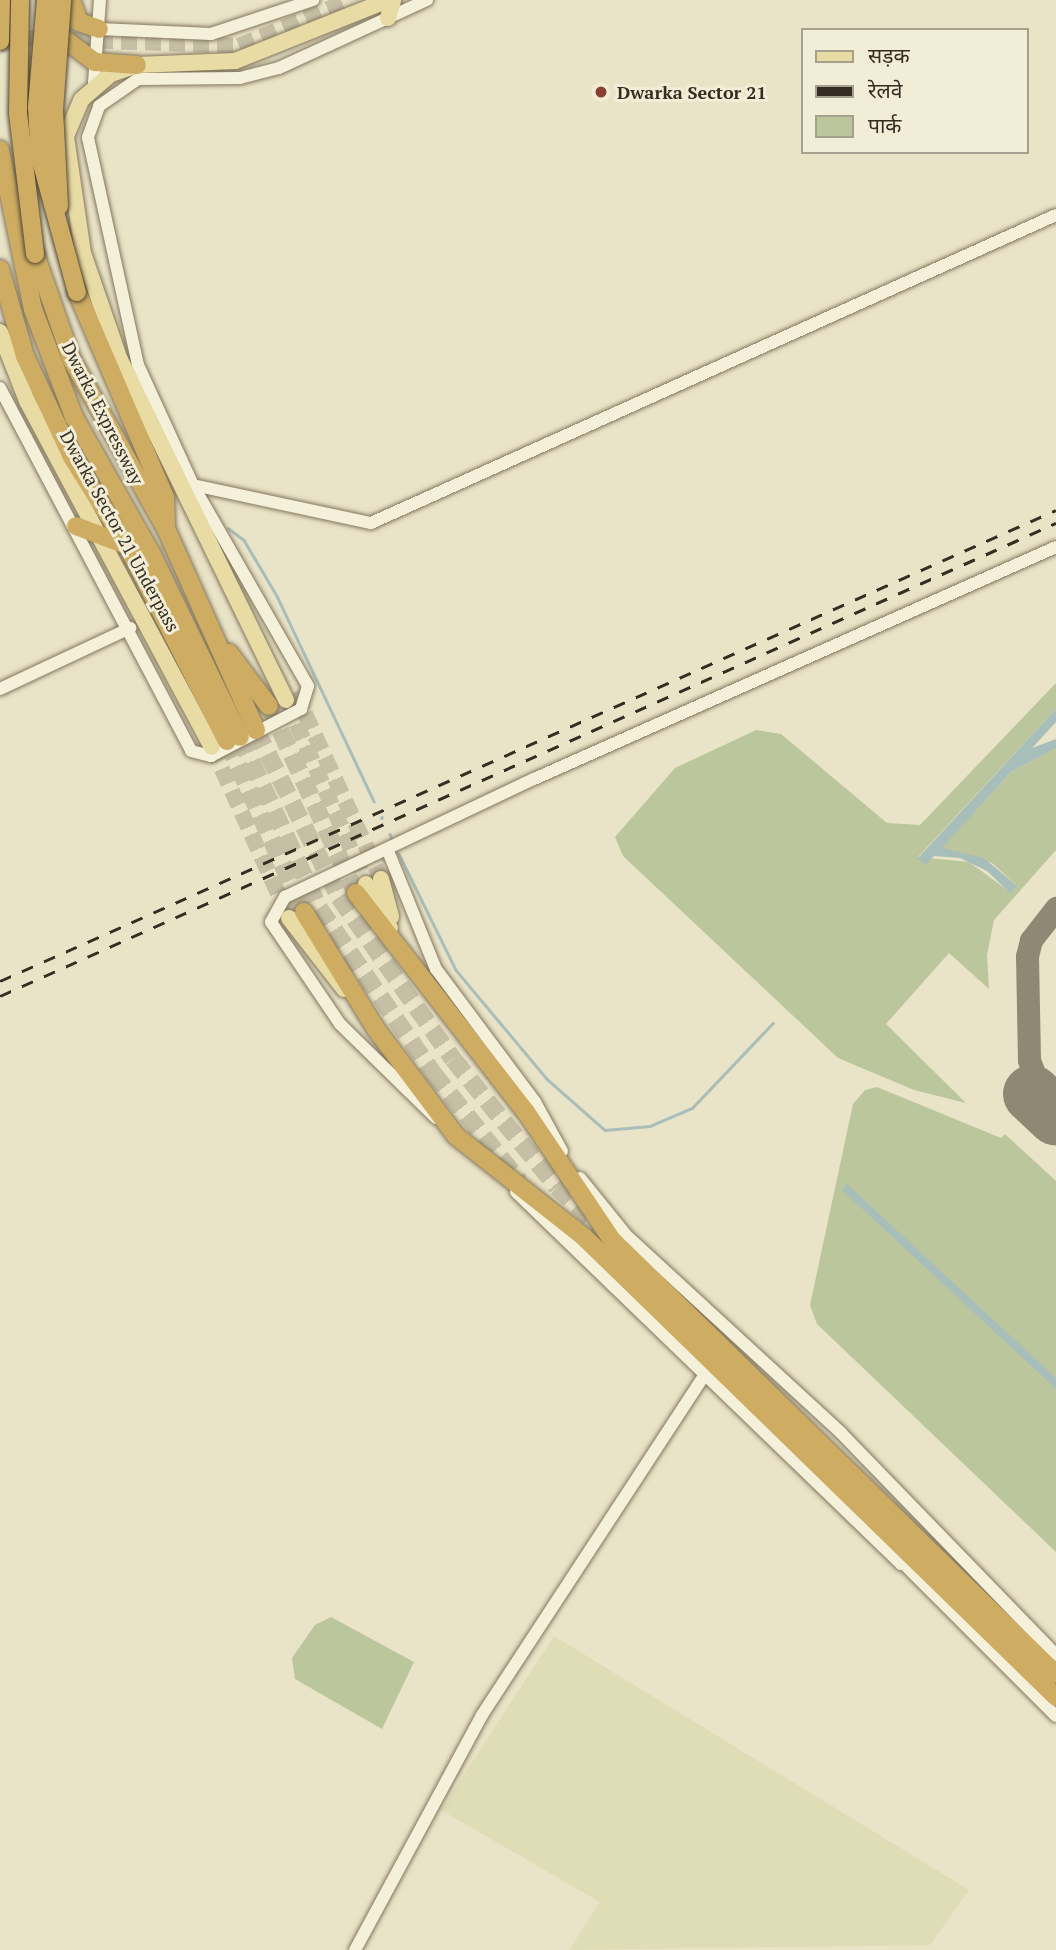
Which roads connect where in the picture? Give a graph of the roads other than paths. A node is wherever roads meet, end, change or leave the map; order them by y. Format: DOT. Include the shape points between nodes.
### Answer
graph roads {
  1 [pos="1,0"];
  2 [pos="8,0"];
  3 [pos="20,0"];
  4 [pos="100,0"];
  5 [pos="313,0"];
  6 [pos="391,0"];
  7 [pos="427,0"];
  8 [pos="52,3"];
  9 [pos="0,11"];
  10 [pos="388,18"];
  11 [pos="99,29"];
  12 [pos="0,41"];
  13 [pos="95,62"];
  14 [pos="137,65"];
  15 [pos="94,83"];
  16 [pos="0,150"];
  17 [pos="1056,215"];
  18 [pos="27,255"];
  19 [pos="0,269"];
  20 [pos="0,332"];
  21 [pos="0,388"];
  22 [pos="193,485"];
  23 [pos="197,506"];
  24 [pos="76,526"];
  25 [pos="167,531"];
  26 [pos="102,536"];
  27 [pos="127,545"];
  28 [pos="1056,547"];
  29 [pos="152,555"];
  30 [pos="130,628"];
  31 [pos="210,628"];
  32 [pos="190,636"];
  33 [pos="171,640"];
  34 [pos="0,689"];
  35 [pos="283,699"];
  36 [pos="234,738"];
  37 [pos="388,851"];
  38 [pos="368,885"];
  39 [pos="296,915"];
  40 [pos="398,943"];
  41 [pos="456,1136"];
  42 [pos="709,1367"];
  43 [pos="910,1562"];
  44 [pos="1056,1655"];
  45 [pos="1056,1674"];
  46 [pos="1056,1697"];
  47 [pos="1056,1717"];
  48 [pos="355,1950"];
  1 -- 12 [label="highway, bridge"];
  2 -- 9 [label="highway"];
  3 -- 18 [label="highway, Dwarka Expressway, bridge" via="18,113"];
  4 -- 11 [label="street"];
  5 -- 11 [label="street" via="211,34"];
  6 -- 10 [label="main road"];
  6 -- 14 [label="main road" via="235,61"];
  7 -- 10 [label="street"];
  8 -- 11 [label="highway" via="79,22"];
  8 -- 13 [label="highway" via="56,37"];
  8 -- 25 [label="highway, bridge" via="40,156 76,292 165,497"];
  10 -- 22 [label="street" via="279,68 240,78 138,79 107,98 93,120 90,158 129,338"];
  11 -- 13 [label="street"];
  13 -- 14 [label="highway"];
  13 -- 15 [label="street"];
  14 -- 15 [label="main road"];
  15 -- 23 [label="main road" via="66,136 83,253 120,360"];
  16 -- 18 [label="highway, Dwarka Expressway"];
  17 -- 22 [label="street" via="371,523"];
  18 -- 25 [label="highway, Dwarka Expressway" via="72,360"];
  18 -- 29 [label="highway, Dwarka Expressway" via="74,417"];
  19 -- 27 [label="highway" via="46,401"];
  20 -- 26 [label="main road, Dwarka Sector 21 Underpass" via="27,401"];
  21 -- 24 [label="street"];
  22 -- 23 [label="street"];
  23 -- 30 [label="street" via="310,696 301,709 201,757 191,751"];
  23 -- 35 [label="main road"];
  24 -- 26 [label="highway"];
  24 -- 30 [label="street"];
  25 -- 31 [label="highway"];
  26 -- 27 [label="highway"];
  26 -- 36 [label="main road, Dwarka Sector 21 Underpass"];
  27 -- 29 [label="highway"];
  27 -- 33 [label="highway"];
  28 -- 37 [label="street" via="534,779"];
  29 -- 32 [label="highway, Dwarka Expressway"];
  30 -- 34 [label="street"];
  31 -- 35 [label="highway"];
  31 -- 36 [label="highway"];
  32 -- 33 [label="highway"];
  32 -- 36 [label="highway, Dwarka Expressway"];
  33 -- 36 [label="highway"];
  37 -- 41 [label="street" via="295,891 271,922 340,1024"];
  37 -- 44 [label="street" via="436,969 536,1102 607,1214 735,1341 841,1433"];
  38 -- 40 [label="highway"];
  38 -- 40 [label="main road"];
  39 -- 41 [label="highway"];
  40 -- 45 [label="highway" via="461,1036 526,1112 572,1188 625,1255"];
  41 -- 42 [label="highway" via="584,1237"];
  42 -- 43 [label="highway"];
  42 -- 48 [label="street" via="482,1715"];
  43 -- 46 [label="highway"];
  43 -- 47 [label="street"];
}
